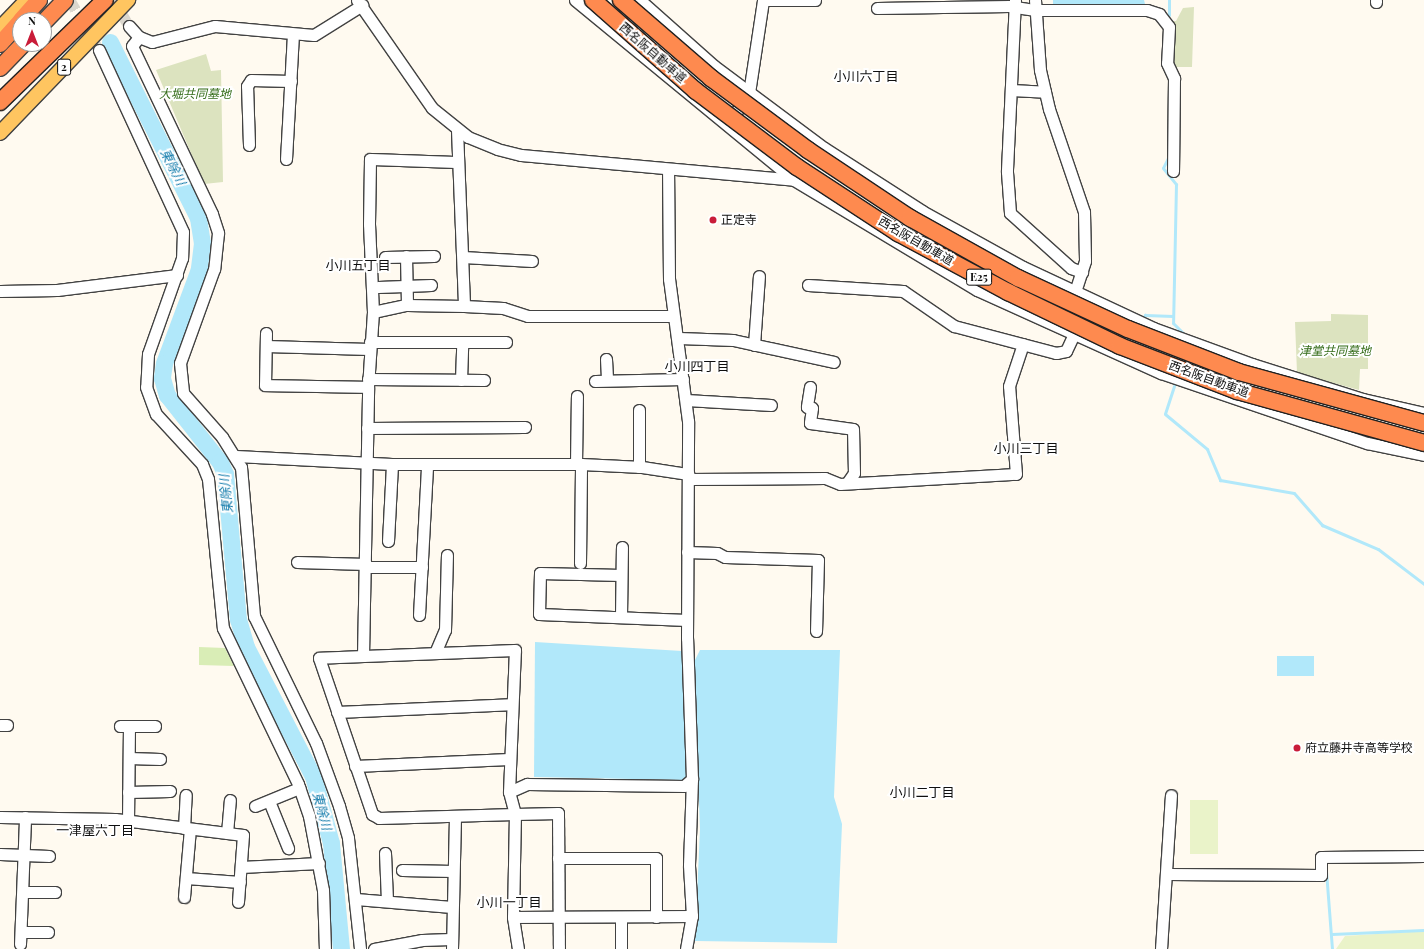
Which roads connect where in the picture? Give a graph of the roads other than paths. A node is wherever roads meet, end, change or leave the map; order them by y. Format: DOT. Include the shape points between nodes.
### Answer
graph roads {
  1 [pos="27,0"];
  2 [pos="40,0"];
  3 [pos="65,0"];
  4 [pos="89,0"];
  5 [pos="105,0"];
  6 [pos="128,0"];
  7 [pos="575,0"];
  8 [pos="593,0"];
  9 [pos="621,0"];
  10 [pos="640,0"];
  11 [pos="764,0"];
  12 [pos="815,0"];
  13 [pos="359,3"];
  14 [pos="1015,4"];
  15 [pos="1034,5"];
  16 [pos="877,8"];
  17 [pos="29,12"];
  18 [pos="52,14"];
  19 [pos="129,26"];
  20 [pos="0,28"];
  21 [pos="12,31"];
  22 [pos="293,35"];
  23 [pos="139,36"];
  24 [pos="0,44"];
  25 [pos="99,50"];
  26 [pos="15,52"];
  27 [pos="0,68"];
  28 [pos="291,81"];
  29 [pos="1011,90"];
  30 [pos="1045,92"];
  31 [pos="750,93"];
  32 [pos="0,95"];
  33 [pos="0,102"];
  34 [pos="727,125"];
  35 [pos="457,130"];
  36 [pos="0,133"];
  37 [pos="249,146"];
  38 [pos="286,160"];
  39 [pos="457,162"];
  40 [pos="668,169"];
  41 [pos="1174,171"];
  42 [pos="794,180"];
  43 [pos="406,256"];
  44 [pos="434,256"];
  45 [pos="385,257"];
  46 [pos="463,258"];
  47 [pos="532,261"];
  48 [pos="1082,272"];
  49 [pos="177,275"];
  50 [pos="759,276"];
  51 [pos="431,285"];
  52 [pos="808,285"];
  53 [pos="407,286"];
  54 [pos="378,287"];
  55 [pos="0,291"];
  56 [pos="1078,296"];
  57 [pos="408,305"];
  58 [pos="464,306"];
  59 [pos="373,312"];
  60 [pos="674,316"];
  61 [pos="266,333"];
  62 [pos="1069,334"];
  63 [pos="679,338"];
  64 [pos="462,342"];
  65 [pos="506,342"];
  66 [pos="1022,344"];
  67 [pos="370,345"];
  68 [pos="754,345"];
  69 [pos="266,346"];
  70 [pos="606,359"];
  71 [pos="834,362"];
  72 [pos="683,379"];
  73 [pos="461,380"];
  74 [pos="484,380"];
  75 [pos="607,380"];
  76 [pos="595,381"];
  77 [pos="368,383"];
  78 [pos="810,387"];
  79 [pos="577,396"];
  80 [pos="686,400"];
  81 [pos="771,405"];
  82 [pos="639,410"];
  83 [pos="1424,413"];
  84 [pos="1424,423"];
  85 [pos="525,427"];
  86 [pos="368,428"];
  87 [pos="1424,443"];
  88 [pos="1424,455"];
  89 [pos="236,456"];
  90 [pos="367,463"];
  91 [pos="392,464"];
  92 [pos="578,464"];
  93 [pos="427,465"];
  94 [pos="639,467"];
  95 [pos="688,476"];
  96 [pos="847,483"];
  97 [pos="388,541"];
  98 [pos="622,547"];
  99 [pos="687,552"];
  100 [pos="447,554"];
  101 [pos="297,562"];
  102 [pos="580,563"];
  103 [pos="366,565"];
  104 [pos="422,567"];
  105 [pos="621,575"];
  106 [pos="419,615"];
  107 [pos="621,616"];
  108 [pos="687,620"];
  109 [pos="816,631"];
  110 [pos="435,653"];
  111 [pos="363,656"];
  112 [pos="510,704"];
  113 [pos="337,712"];
  114 [pos="155,726"];
  115 [pos="129,758"];
  116 [pos="160,759"];
  117 [pos="509,759"];
  118 [pos="356,766"];
  119 [pos="692,779"];
  120 [pos="299,788"];
  121 [pos="170,791"];
  122 [pos="128,792"];
  123 [pos="509,792"];
  124 [pos="186,795"];
  125 [pos="1171,795"];
  126 [pos="230,800"];
  127 [pos="269,801"];
  128 [pos="255,806"];
  129 [pos="515,814"];
  130 [pos="455,816"];
  131 [pos="0,817"];
  132 [pos="25,817"];
  133 [pos="128,821"];
  134 [pos="187,829"];
  135 [pos="227,833"];
  136 [pos="288,848"];
  137 [pos="385,853"];
  138 [pos="0,854"];
  139 [pos="24,855"];
  140 [pos="49,856"];
  141 [pos="1424,856"];
  142 [pos="558,858"];
  143 [pos="319,863"];
  144 [pos="241,867"];
  145 [pos="402,870"];
  146 [pos="453,871"];
  147 [pos="1168,874"];
  148 [pos="186,878"];
  149 [pos="240,882"];
  150 [pos="22,892"];
  151 [pos="55,892"];
  152 [pos="184,897"];
  153 [pos="356,898"];
  154 [pos="387,900"];
  155 [pos="238,902"];
  156 [pos="452,907"];
  157 [pos="692,916"];
  158 [pos="514,917"];
  159 [pos="559,917"];
  160 [pos="656,917"];
  161 [pos="621,918"];
  162 [pos="21,932"];
  163 [pos="48,932"];
  164 [pos="20,944"];
  165 [pos="451,944"];
  166 [pos="325,949"];
  167 [pos="360,949"];
  168 [pos="374,949"];
  169 [pos="518,949"];
  170 [pos="559,949"];
  171 [pos="621,949"];
  172 [pos="686,949"];
  173 [pos="1161,949"];
  1 -- 20 [label="main road"];
  2 -- 17 [label="highway"];
  3 -- 18 [label="highway"];
  4 -- 32 [label="highway"];
  5 -- 33 [label="highway, bridge"];
  6 -- 36 [label="main road, 2"];
  7 -- 34 [label="street"];
  8 -- 87 [label="highway, 西名阪自動車道 / E25, bridge" via="696,91 797,166 898,233 1008,292 1120,346 1237,391"];
  9 -- 84 [label="highway, 西名阪自動車道 / E25, bridge" via="711,78 808,150 910,218 1018,278 1128,329 1239,372 1358,408"];
  10 -- 31 [label="street"];
  11 -- 12 [label="street"];
  11 -- 31 [label="street"];
  13 -- 22 [label="street" via="326,31 314,35"];
  13 -- 35 [label="street" via="432,108"];
  14 -- 15 [label="street"];
  14 -- 16 [label="street"];
  14 -- 29 [label="street"];
  15 -- 30 [label="street"];
  15 -- 41 [label="street" via="1147,10 1167,21 1167,63 1174,78"];
  19 -- 23 [label="street"];
  21 -- 24 [label="highway"];
  22 -- 23 [label="street" via="215,26 152,42"];
  22 -- 28 [label="street"];
  23 -- 89 [label="street" via="132,46 212,214 218,233 214,269 180,363 183,393"];
  25 -- 49 [label="street" via="178,217 183,246"];
  26 -- 27 [label="highway"];
  28 -- 37 [label="street" via="251,80 247,86"];
  28 -- 38 [label="street"];
  29 -- 30 [label="street"];
  29 -- 48 [label="street" via="1007,172 1010,213 1071,268"];
  30 -- 48 [label="street" via="1084,212 1087,235"];
  31 -- 34 [label="street"];
  31 -- 56 [label="street" via="824,148 916,207"];
  34 -- 42 [label="street"];
  35 -- 39 [label="street"];
  35 -- 40 [label="street" via="497,150 521,155"];
  39 -- 46 [label="street"];
  39 -- 59 [label="street" via="370,159 369,224"];
  40 -- 42 [label="street"];
  40 -- 60 [label="street" via="667,240"];
  42 -- 62 [label="street" via="977,290"];
  43 -- 44 [label="street"];
  43 -- 45 [label="street"];
  43 -- 53 [label="street"];
  46 -- 47 [label="street"];
  46 -- 58 [label="street"];
  48 -- 56 [label="street"];
  49 -- 55 [label="street" via="57,290"];
  49 -- 120 [label="street" via="148,354 146,387 156,414 202,464 208,479 223,628"];
  50 -- 68 [label="street"];
  51 -- 53 [label="street"];
  52 -- 66 [label="street" via="903,291 954,326"];
  53 -- 54 [label="street"];
  53 -- 57 [label="street"];
  56 -- 62 [label="street"];
  56 -- 83 [label="street" via="1252,364 1363,399"];
  57 -- 58 [label="street"];
  57 -- 59 [label="street"];
  58 -- 60 [label="street" via="503,308 528,316"];
  59 -- 67 [label="street"];
  60 -- 63 [label="street"];
  61 -- 69 [label="street"];
  62 -- 66 [label="street" via="1066,351 1056,353"];
  62 -- 88 [label="street" via="1232,398 1350,434 1367,443"];
  63 -- 68 [label="street" via="733,340"];
  63 -- 72 [label="street"];
  64 -- 65 [label="street"];
  64 -- 67 [label="street"];
  64 -- 73 [label="street"];
  66 -- 96 [label="street" via="1009,386 1016,474"];
  67 -- 69 [label="street"];
  67 -- 77 [label="street"];
  68 -- 71 [label="street"];
  69 -- 77 [label="street" via="265,385"];
  70 -- 75 [label="street"];
  72 -- 75 [label="street"];
  72 -- 80 [label="street"];
  73 -- 74 [label="street"];
  73 -- 77 [label="street"];
  75 -- 76 [label="street"];
  77 -- 86 [label="street"];
  78 -- 96 [label="street" via="807,407 812,408 810,423 853,429 854,473"];
  79 -- 92 [label="street"];
  80 -- 81 [label="street"];
  80 -- 95 [label="street"];
  82 -- 94 [label="street"];
  85 -- 86 [label="street"];
  86 -- 90 [label="street"];
  89 -- 90 [label="street"];
  89 -- 153 [label="street" via="245,488 254,616 328,772 348,838"];
  90 -- 91 [label="street"];
  90 -- 103 [label="street"];
  91 -- 93 [label="street"];
  91 -- 97 [label="street"];
  92 -- 93 [label="street"];
  92 -- 94 [label="street"];
  92 -- 102 [label="street"];
  93 -- 104 [label="street"];
  94 -- 95 [label="street"];
  95 -- 96 [label="street" via="825,478"];
  95 -- 99 [label="street"];
  98 -- 105 [label="street"];
  99 -- 108 [label="street"];
  99 -- 109 [label="street" via="717,553 725,557 818,560"];
  100 -- 110 [label="street" via="445,630"];
  101 -- 103 [label="street"];
  103 -- 104 [label="street"];
  103 -- 111 [label="street"];
  104 -- 106 [label="street"];
  105 -- 107 [label="street"];
  105 -- 107 [label="street" via="540,573 539,614"];
  107 -- 108 [label="street"];
  108 -- 119 [label="street"];
  110 -- 111 [label="street"];
  110 -- 112 [label="street" via="514,650"];
  111 -- 113 [label="street" via="319,658"];
  112 -- 113 [label="street"];
  112 -- 117 [label="street"];
  113 -- 118 [label="street"];
  114 -- 115 [label="street" via="125,726"];
  115 -- 116 [label="street"];
  115 -- 122 [label="street"];
  117 -- 118 [label="street"];
  117 -- 123 [label="street"];
  118 -- 130 [label="street" via="372,814 379,818"];
  119 -- 123 [label="street" via="684,786 527,784"];
  119 -- 157 [label="street" via="689,865"];
  120 -- 127 [label="street"];
  120 -- 143 [label="street"];
  121 -- 122 [label="street"];
  122 -- 133 [label="street"];
  123 -- 129 [label="street"];
  124 -- 134 [label="street"];
  125 -- 147 [label="street"];
  126 -- 135 [label="street"];
  127 -- 128 [label="street"];
  127 -- 136 [label="street"];
  129 -- 130 [label="street"];
  129 -- 142 [label="street" via="558,813"];
  129 -- 158 [label="street"];
  130 -- 146 [label="street"];
  131 -- 132 [label="street"];
  132 -- 133 [label="street"];
  132 -- 139 [label="street"];
  133 -- 134 [label="street"];
  134 -- 135 [label="street"];
  134 -- 148 [label="street"];
  135 -- 144 [label="street" via="243,835"];
  137 -- 154 [label="street"];
  138 -- 139 [label="street"];
  139 -- 140 [label="street"];
  139 -- 150 [label="street"];
  141 -- 147 [label="street" via="1321,857 1321,875"];
  142 -- 159 [label="street"];
  142 -- 160 [label="street" via="656,858"];
  143 -- 144 [label="street"];
  143 -- 166 [label="street"];
  144 -- 149 [label="street"];
  145 -- 146 [label="street"];
  146 -- 156 [label="street"];
  147 -- 173 [label="street"];
  148 -- 149 [label="street"];
  148 -- 152 [label="street"];
  149 -- 155 [label="street"];
  150 -- 151 [label="street"];
  150 -- 162 [label="street"];
  153 -- 154 [label="street"];
  153 -- 167 [label="street"];
  154 -- 156 [label="street"];
  156 -- 165 [label="street"];
  157 -- 160 [label="street"];
  157 -- 172 [label="street"];
  158 -- 159 [label="street"];
  158 -- 169 [label="street"];
  159 -- 161 [label="street"];
  159 -- 170 [label="street"];
  160 -- 161 [label="street"];
  161 -- 171 [label="street"];
  162 -- 163 [label="street"];
  162 -- 164 [label="street"];
  165 -- 168 [label="street" via="422,940"];
}
